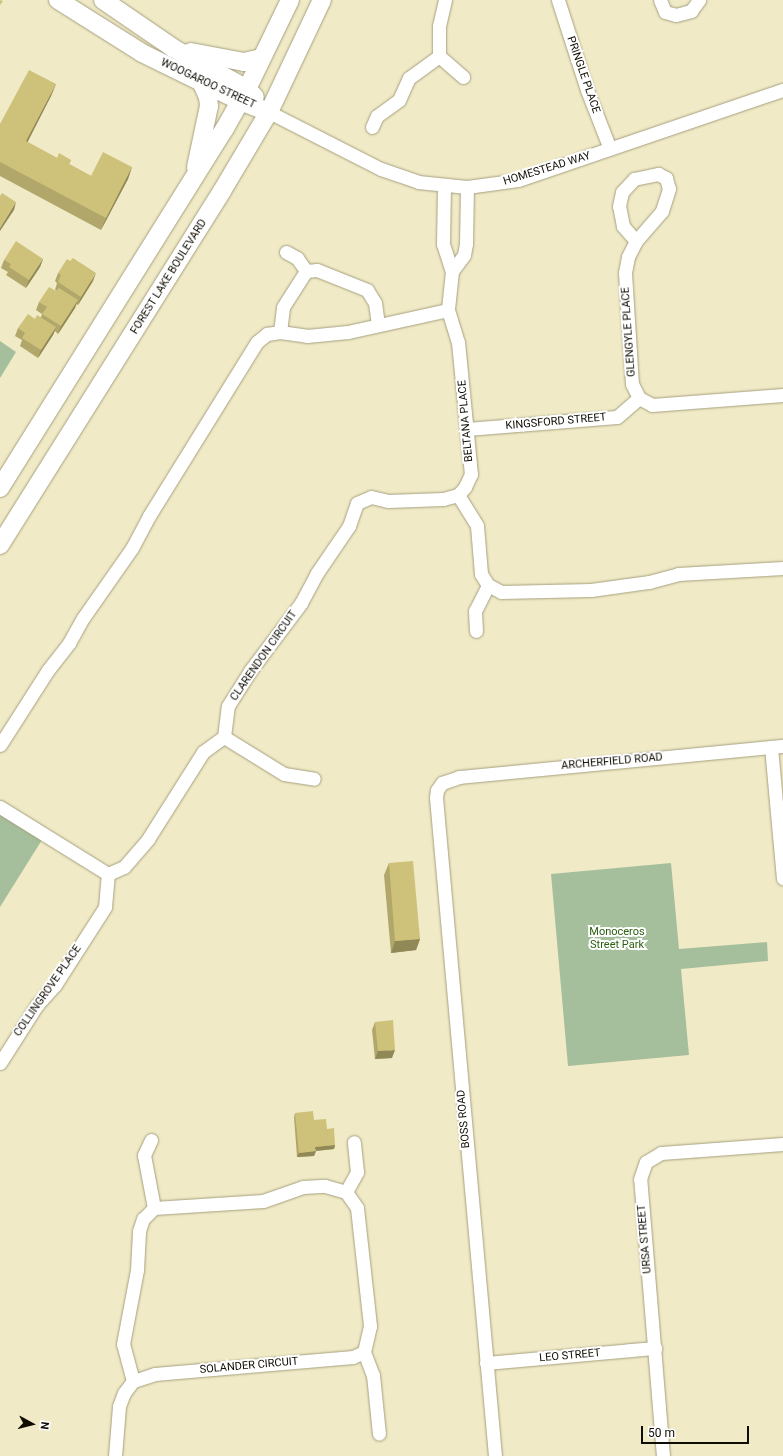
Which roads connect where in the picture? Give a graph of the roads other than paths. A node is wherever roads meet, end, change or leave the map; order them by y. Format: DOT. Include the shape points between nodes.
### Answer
graph roads {
  1 [pos="58,0"];
  2 [pos="103,0"];
  3 [pos="290,0"];
  4 [pos="322,0"];
  5 [pos="445,0"];
  6 [pos="558,0"];
  7 [pos="660,0"];
  8 [pos="699,0"];
  9 [pos="173,48"];
  10 [pos="439,56"];
  11 [pos="262,58"];
  12 [pos="463,76"];
  13 [pos="201,81"];
  14 [pos="783,90"];
  15 [pos="244,95"];
  16 [pos="269,112"];
  17 [pos="372,127"];
  18 [pos="610,149"];
  19 [pos="444,186"];
  20 [pos="190,187"];
  21 [pos="467,187"];
  22 [pos="636,241"];
  23 [pos="286,252"];
  24 [pos="306,271"];
  25 [pos="452,271"];
  26 [pos="448,310"];
  27 [pos="378,324"];
  28 [pos="280,332"];
  29 [pos="783,395"];
  30 [pos="639,398"];
  31 [pos="467,429"];
  32 [pos="0,488"];
  33 [pos="458,495"];
  34 [pos="0,545"];
  35 [pos="783,568"];
  36 [pos="488,585"];
  37 [pos="476,631"];
  38 [pos="224,737"];
  39 [pos="0,745"];
  40 [pos="777,747"];
  41 [pos="314,779"];
  42 [pos="442,784"];
  43 [pos="0,807"];
  44 [pos="108,874"];
  45 [pos="783,878"];
  46 [pos="0,1062"];
  47 [pos="151,1140"];
  48 [pos="354,1142"];
  49 [pos="783,1144"];
  50 [pos="346,1192"];
  51 [pos="154,1208"];
  52 [pos="655,1348"];
  53 [pos="364,1352"];
  54 [pos="486,1363"];
  55 [pos="133,1381"];
  56 [pos="379,1434"];
  57 [pos="115,1456"];
  58 [pos="494,1456"];
  59 [pos="664,1456"];
  1 -- 13 [label="main road, WOOGAROO STREET" via="117,39"];
  2 -- 9 [label="main road, WOOGAROO STREET"];
  3 -- 11 [label="main road"];
  4 -- 16 [label="main road, FOREST LAKE BOULEVARD"];
  5 -- 10 [label="street" via="439,26"];
  6 -- 18 [label="street, PRINGLE PLACE" via="587,90"];
  7 -- 8 [label="street" via="665,12 676,15 691,11"];
  9 -- 11 [label="main road" via="238,62"];
  9 -- 15 [label="main road, WOOGAROO STREET"];
  10 -- 12 [label="street"];
  10 -- 17 [label="street" via="409,78 399,100 377,116"];
  11 -- 15 [label="main road"];
  13 -- 15 [label="main road, WOOGAROO STREET"];
  13 -- 20 [label="main road" via="208,96 209,106"];
  14 -- 18 [label="street, HOMESTEAD WAY"];
  15 -- 16 [label="main road, WOOGAROO STREET"];
  15 -- 20 [label="main road"];
  16 -- 19 [label="street, HOMESTEAD WAY" via="381,169 418,182"];
  16 -- 34 [label="main road, FOREST LAKE BOULEVARD" via="201,227"];
  18 -- 21 [label="street, HOMESTEAD WAY" via="518,180"];
  19 -- 21 [label="street, HOMESTEAD WAY"];
  19 -- 25 [label="street, BELTANA PLACE" via="443,244"];
  20 -- 32 [label="main road"];
  21 -- 25 [label="street" via="466,244 464,255"];
  22 -- 22 [label="street, GLENGYLE PLACE" via="624,226 619,206 622,192 634,179 658,174 666,178 669,189 662,211"];
  22 -- 30 [label="street, GLENGYLE PLACE" via="628,257 625,273 632,384"];
  23 -- 24 [label="street" via="297,258"];
  24 -- 27 [label="street" via="317,270 367,290 376,303"];
  24 -- 28 [label="street" via="283,307"];
  25 -- 26 [label="street, BELTANA PLACE"];
  26 -- 27 [label="street"];
  26 -- 31 [label="street, BELTANA PLACE" via="458,342"];
  27 -- 28 [label="street" via="348,332 307,336"];
  28 -- 39 [label="street" via="267,334 257,342 149,516 132,548"];
  29 -- 30 [label="street" via="652,404"];
  30 -- 31 [label="street, KINGSFORD STREET" via="617,417"];
  31 -- 33 [label="street, BELTANA PLACE" via="471,474"];
  33 -- 36 [label="street" via="477,526 481,574"];
  33 -- 38 [label="street, CLARENDON CIRCUIT" via="443,499 388,501 371,497 357,503 350,526 317,573 301,604 250,671 228,706"];
  35 -- 36 [label="street" via="678,574 649,582 591,590 501,592"];
  36 -- 37 [label="street" via="475,610"];
  38 -- 41 [label="street" via="284,774"];
  38 -- 44 [label="street" via="203,752 148,839 124,866"];
  40 -- 42 [label="street, ARCHERFIELD ROAD" via="459,777"];
  40 -- 45 [label="street"];
  42 -- 54 [label="street, BOSS ROAD" via="436,798"];
  43 -- 44 [label="street"];
  44 -- 46 [label="street, COLLINGROVE PLACE" via="105,907 55,985 37,1005"];
  47 -- 51 [label="street" via="144,1155"];
  48 -- 50 [label="street" via="357,1172"];
  49 -- 52 [label="street, URSA STREET" via="661,1154 646,1162 640,1179"];
  50 -- 51 [label="street" via="325,1186 303,1187 263,1201"];
  50 -- 53 [label="street" via="357,1208 370,1326"];
  51 -- 55 [label="street" via="143,1219 139,1231 137,1270 123,1344"];
  52 -- 54 [label="street, LEO STREET"];
  52 -- 59 [label="street, URSA STREET"];
  53 -- 55 [label="street, SOLANDER CIRCUIT" via="353,1357 155,1374"];
  53 -- 56 [label="street" via="373,1375"];
  54 -- 58 [label="street, BOSS ROAD"];
  55 -- 57 [label="street" via="119,1406"];
}
